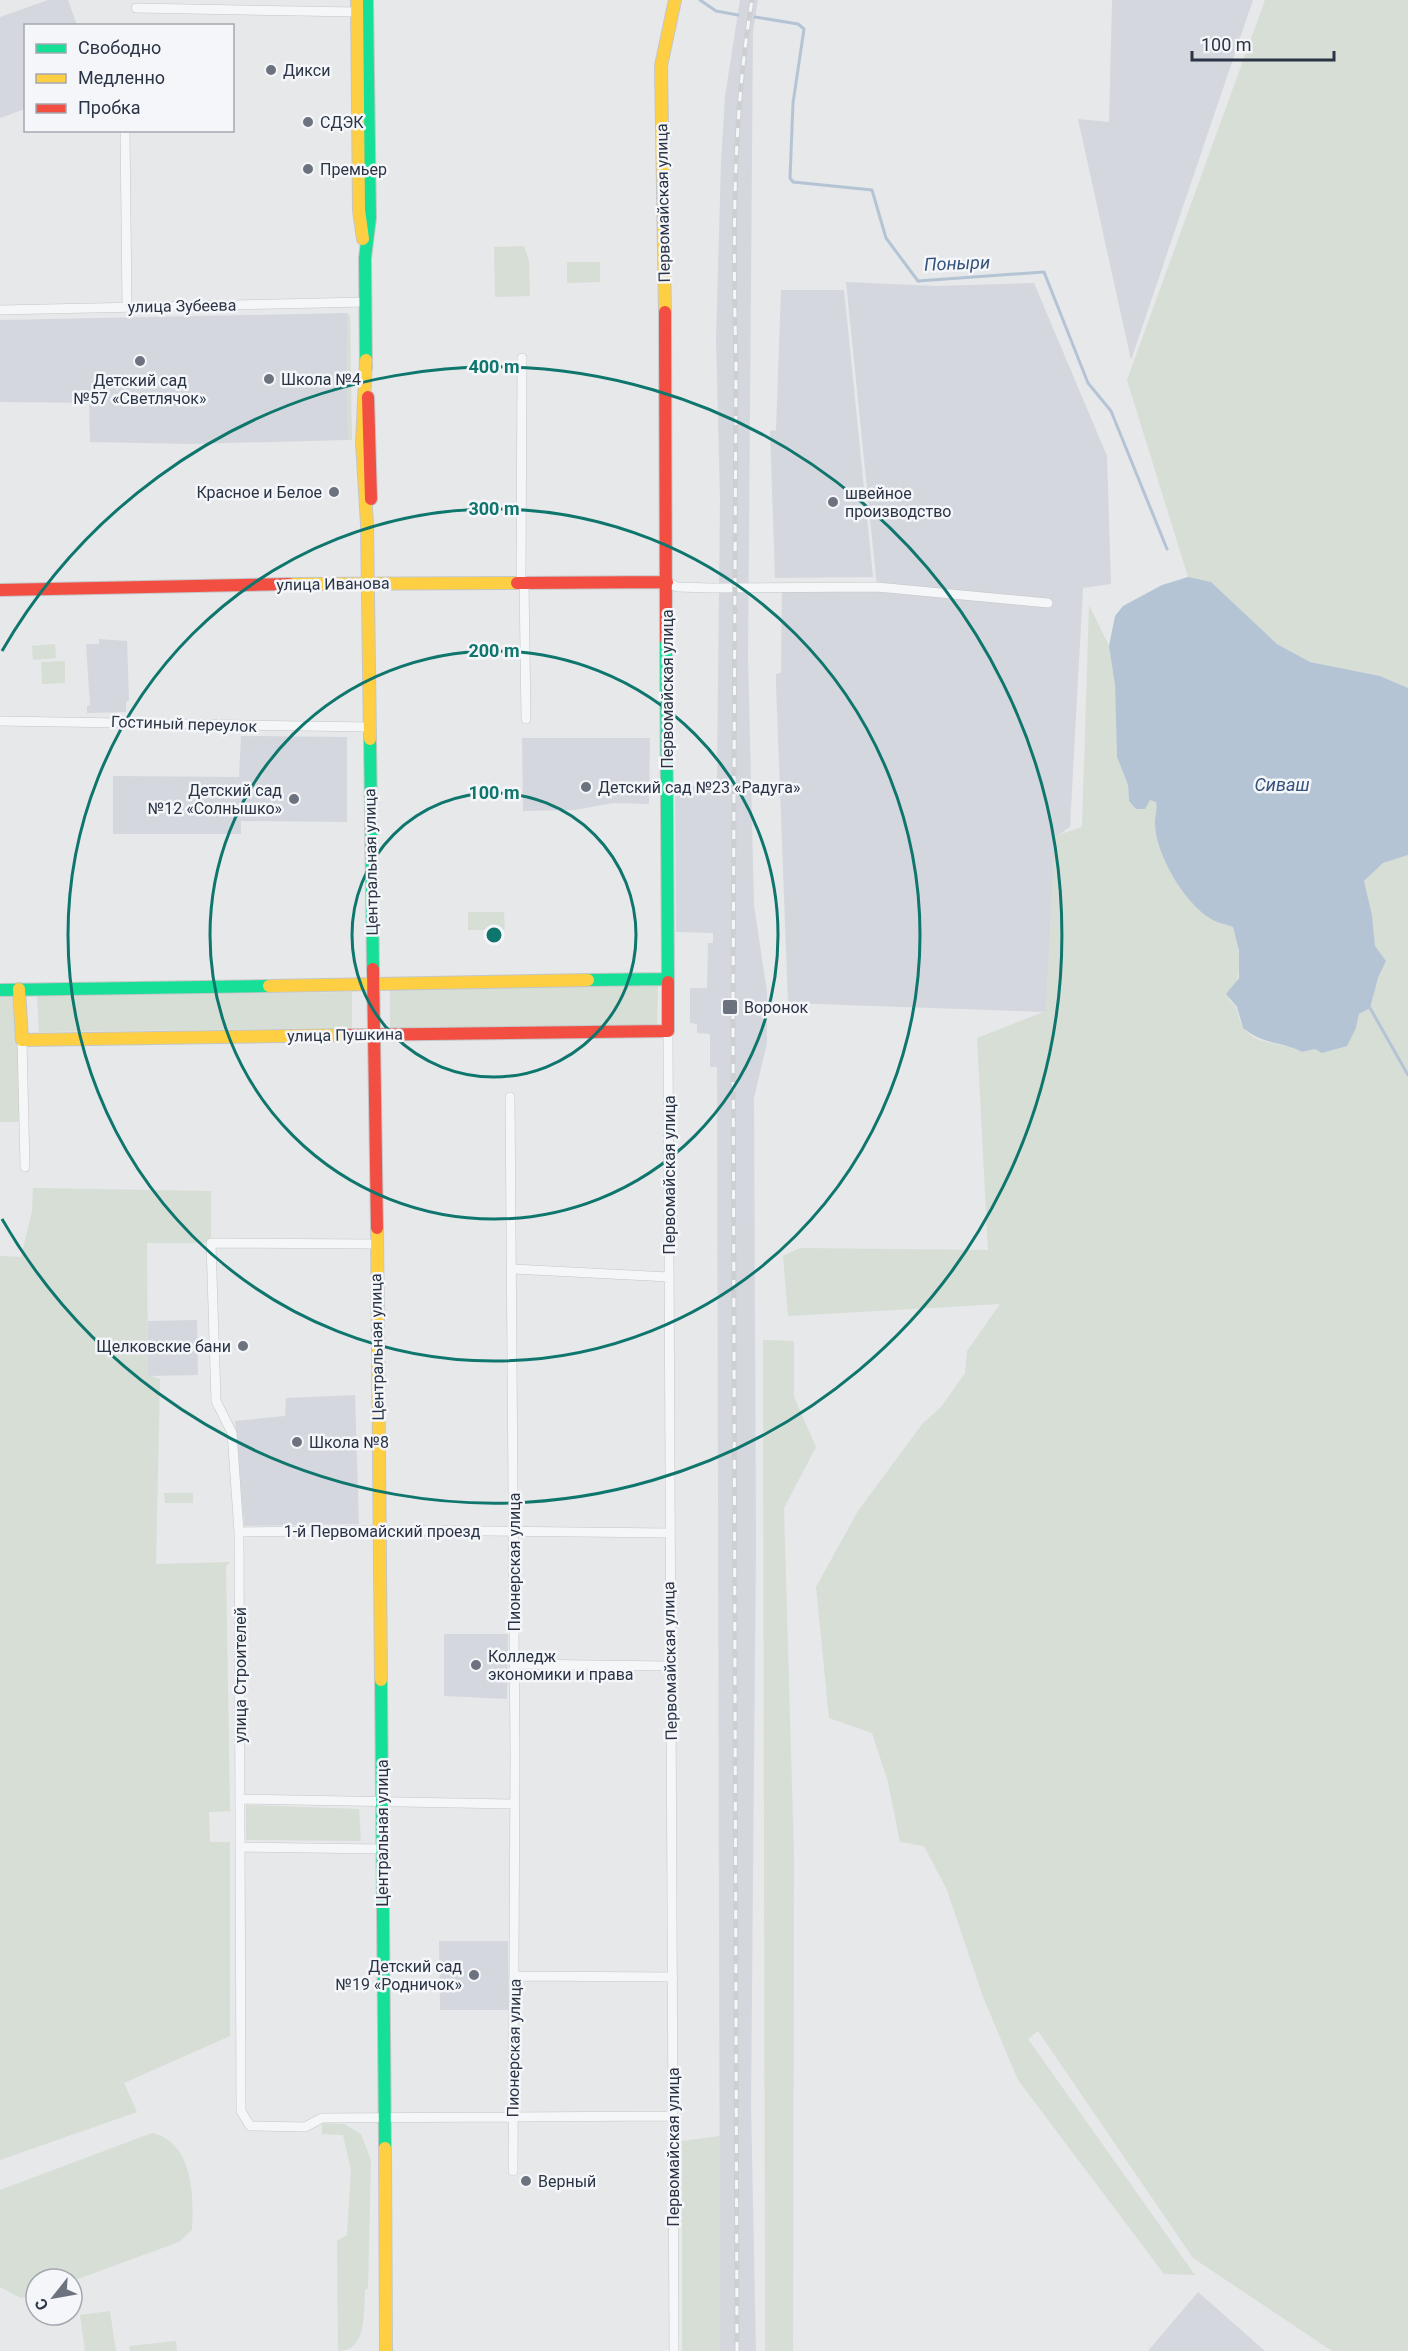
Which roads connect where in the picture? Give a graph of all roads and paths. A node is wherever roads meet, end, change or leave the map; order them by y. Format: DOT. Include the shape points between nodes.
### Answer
graph roads {
  1 [pos="367,0"];
  2 [pos="673,1"];
  3 [pos="357,6"];
  4 [pos="136,8"];
  5 [pos="125,132"];
  6 [pos="365,258"];
  7 [pos="365,302"];
  8 [pos="128,306"];
  9 [pos="0,310"];
  10 [pos="522,358"];
  11 [pos="522,581"];
  12 [pos="667,582"];
  13 [pos="368,583"];
  14 [pos="0,590"];
  15 [pos="1048,603"];
  16 [pos="526,719"];
  17 [pos="0,721"];
  18 [pos="369,727"];
  19 [pos="668,979"];
  20 [pos="372,984"];
  21 [pos="19,989"];
  22 [pos="0,990"];
  23 [pos="668,1031"];
  24 [pos="372,1034"];
  25 [pos="22,1040"];
  26 [pos="510,1097"];
  27 [pos="25,1167"];
  28 [pos="375,1244"];
  29 [pos="513,1269"];
  30 [pos="669,1277"];
  31 [pos="380,1530"];
  32 [pos="239,1532"];
  33 [pos="513,1533"];
  34 [pos="669,1533"];
  35 [pos="514,1664"];
  36 [pos="670,1666"];
  37 [pos="241,1799"];
  38 [pos="382,1802"];
  39 [pos="515,1804"];
  40 [pos="241,1847"];
  41 [pos="382,1850"];
  42 [pos="515,1976"];
  43 [pos="673,1977"];
  44 [pos="672,2116"];
  45 [pos="513,2117"];
  46 [pos="384,2118"];
  47 [pos="513,2171"];
  48 [pos="387,2351"];
  49 [pos="674,2351"];
  1 -- 6 [label="street, Центральная улица" via="370,218"];
  2 -- 12 [label="street, Первомайская улица" via="661,66"];
  3 -- 4 [label="street"];
  3 -- 6 [label="street, Центральная улица" via="359,210"];
  5 -- 8 [label="street"];
  6 -- 7 [label="street, Центральная улица"];
  7 -- 8 [label="street, улица Зубеева"];
  7 -- 13 [label="street, Центральная улица" via="372,494 367,524"];
  8 -- 9 [label="street, улица Зубеева"];
  10 -- 11 [label="street"];
  11 -- 12 [label="street, улица Иванова"];
  11 -- 13 [label="street, улица Иванова"];
  11 -- 16 [label="street"];
  12 -- 15 [label="street" via="677,587 712,588 878,587"];
  12 -- 19 [label="street, Первомайская улица"];
  13 -- 14 [label="street, улица Иванова"];
  13 -- 18 [label="street, Центральная улица"];
  17 -- 18 [label="street, Гостиный переулок"];
  18 -- 20 [label="street, Центральная улица"];
  19 -- 20 [label="street"];
  19 -- 23 [label="street, Первомайская улица"];
  20 -- 21 [label="street"];
  20 -- 24 [label="street, Центральная улица"];
  21 -- 22 [label="street"];
  21 -- 25 [label="street"];
  23 -- 24 [label="street, улица Пушкина"];
  23 -- 30 [label="street, Первомайская улица"];
  24 -- 25 [label="street, улица Пушкина"];
  24 -- 28 [label="street, Центральная улица"];
  25 -- 27 [label="street"];
  26 -- 29 [label="street, Пионерская улица"];
  28 -- 31 [label="street, Центральная улица"];
  28 -- 32 [label="street, улица Строителей" via="211,1243 216,1401 232,1433"];
  29 -- 30 [label="street"];
  29 -- 33 [label="street, Пионерская улица"];
  30 -- 34 [label="street, Первомайская улица"];
  31 -- 32 [label="street, 1-й Первомайский проезд"];
  31 -- 33 [label="street, 1-й Первомайский проезд"];
  31 -- 38 [label="street, Центральная улица"];
  32 -- 37 [label="street, улица Строителей"];
  33 -- 34 [label="street, 1-й Первомайский проезд"];
  33 -- 35 [label="street, Пионерская улица"];
  34 -- 36 [label="street, Первомайская улица"];
  35 -- 36 [label="street"];
  35 -- 39 [label="street, Пионерская улица"];
  36 -- 43 [label="street, Первомайская улица"];
  37 -- 38 [label="street"];
  37 -- 40 [label="street, улица Строителей"];
  38 -- 39 [label="street"];
  38 -- 41 [label="street, Центральная улица"];
  39 -- 42 [label="street, Пионерская улица"];
  40 -- 41 [label="street"];
  40 -- 46 [label="street, улица Строителей" via="240,2111 250,2126 305,2127 322,2118"];
  41 -- 46 [label="street, Центральная улица"];
  42 -- 43 [label="street"];
  42 -- 45 [label="street, Пионерская улица"];
  43 -- 44 [label="street, Первомайская улица"];
  44 -- 45 [label="street"];
  44 -- 49 [label="street, Первомайская улица"];
  45 -- 46 [label="street"];
  45 -- 47 [label="street, Пионерская улица"];
  46 -- 48 [label="street, Центральная улица"];
}
